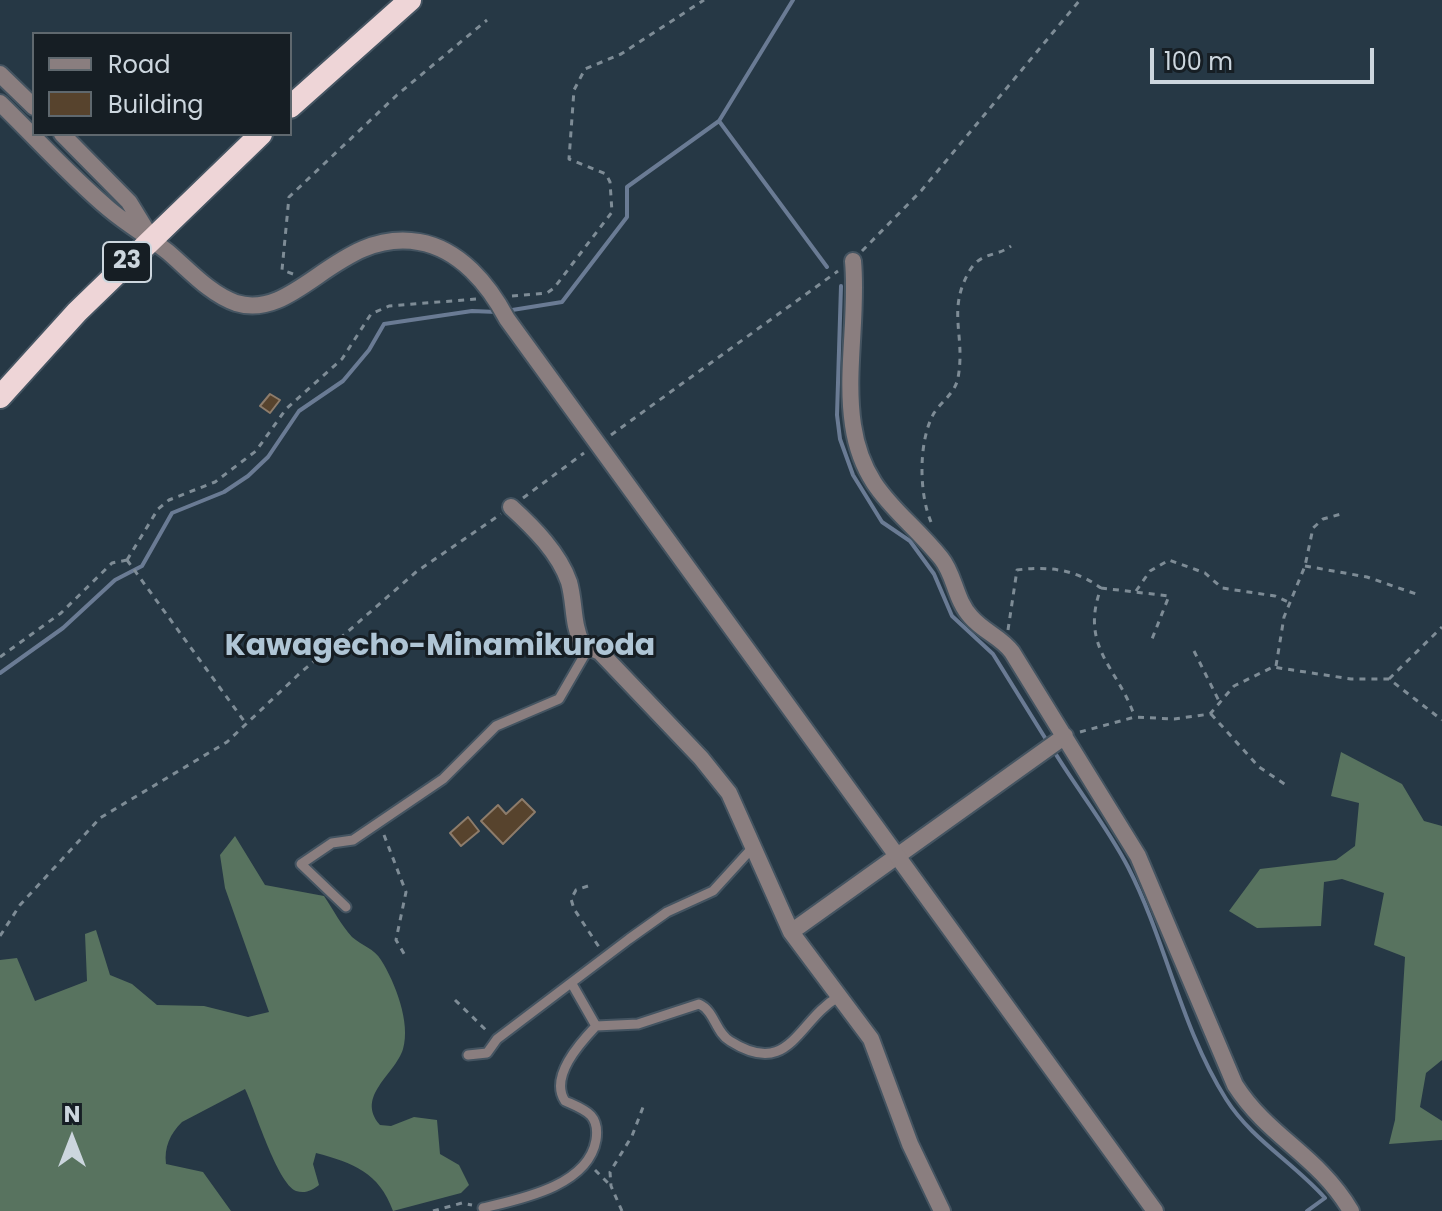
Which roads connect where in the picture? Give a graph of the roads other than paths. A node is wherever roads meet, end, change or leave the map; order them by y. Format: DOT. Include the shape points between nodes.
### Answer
graph roads {
  1 [pos="410,0"];
  2 [pos="0,74"];
  3 [pos="0,103"];
  4 [pos="32,105"];
  5 [pos="292,105"];
  6 [pos="32,134"];
  7 [pos="34,136"];
  8 [pos="64,136"];
  9 [pos="259,136"];
  10 [pos="150,238"];
  11 [pos="853,261"];
  12 [pos="0,397"];
  13 [pos="511,507"];
  14 [pos="588,649"];
  15 [pos="1062,739"];
  16 [pos="754,846"];
  17 [pos="899,858"];
  18 [pos="346,907"];
  19 [pos="791,932"];
  20 [pos="572,984"];
  21 [pos="838,997"];
  22 [pos="596,1026"];
  23 [pos="468,1055"];
  24 [pos="483,1208"];
  25 [pos="942,1211"];
  26 [pos="1155,1211"];
  27 [pos="1351,1211"];
  1 -- 5 [label="highway"];
  2 -- 4 [label="street"];
  3 -- 6 [label="street"];
  7 -- 10 [label="street" via="106,207"];
  8 -- 10 [label="street" via="129,202"];
  9 -- 10 [label="highway, 23"];
  10 -- 12 [label="highway, 23"];
  10 -- 17 [label="street" via="212,290 238,303 280,299 348,254 390,239 448,250 496,297"];
  11 -- 15 [label="street" via="852,406 861,456 888,505 943,560 969,615 1002,640"];
  13 -- 14 [label="street" via="560,562 578,635"];
  14 -- 16 [label="street" via="600,652 718,777"];
  14 -- 18 [label="lane" via="559,699 496,726 443,779 353,840 332,843 301,864"];
  15 -- 17 [label="street"];
  15 -- 27 [label="street" via="1138,856 1235,1085 1261,1121 1334,1183"];
  16 -- 19 [label="street"];
  16 -- 20 [label="lane" via="713,891 667,912"];
  17 -- 19 [label="street"];
  17 -- 26 [label="street"];
  19 -- 21 [label="street"];
  20 -- 22 [label="lane"];
  20 -- 23 [label="lane" via="497,1039 487,1053"];
  21 -- 22 [label="lane" via="814,1013 793,1045 777,1053 728,1040 708,1008 699,1004 638,1024"];
  21 -- 25 [label="street" via="871,1039 910,1144"];
  22 -- 24 [label="lane" via="568,1062 561,1089 565,1101 594,1119 597,1137 588,1161 548,1188"];
}
